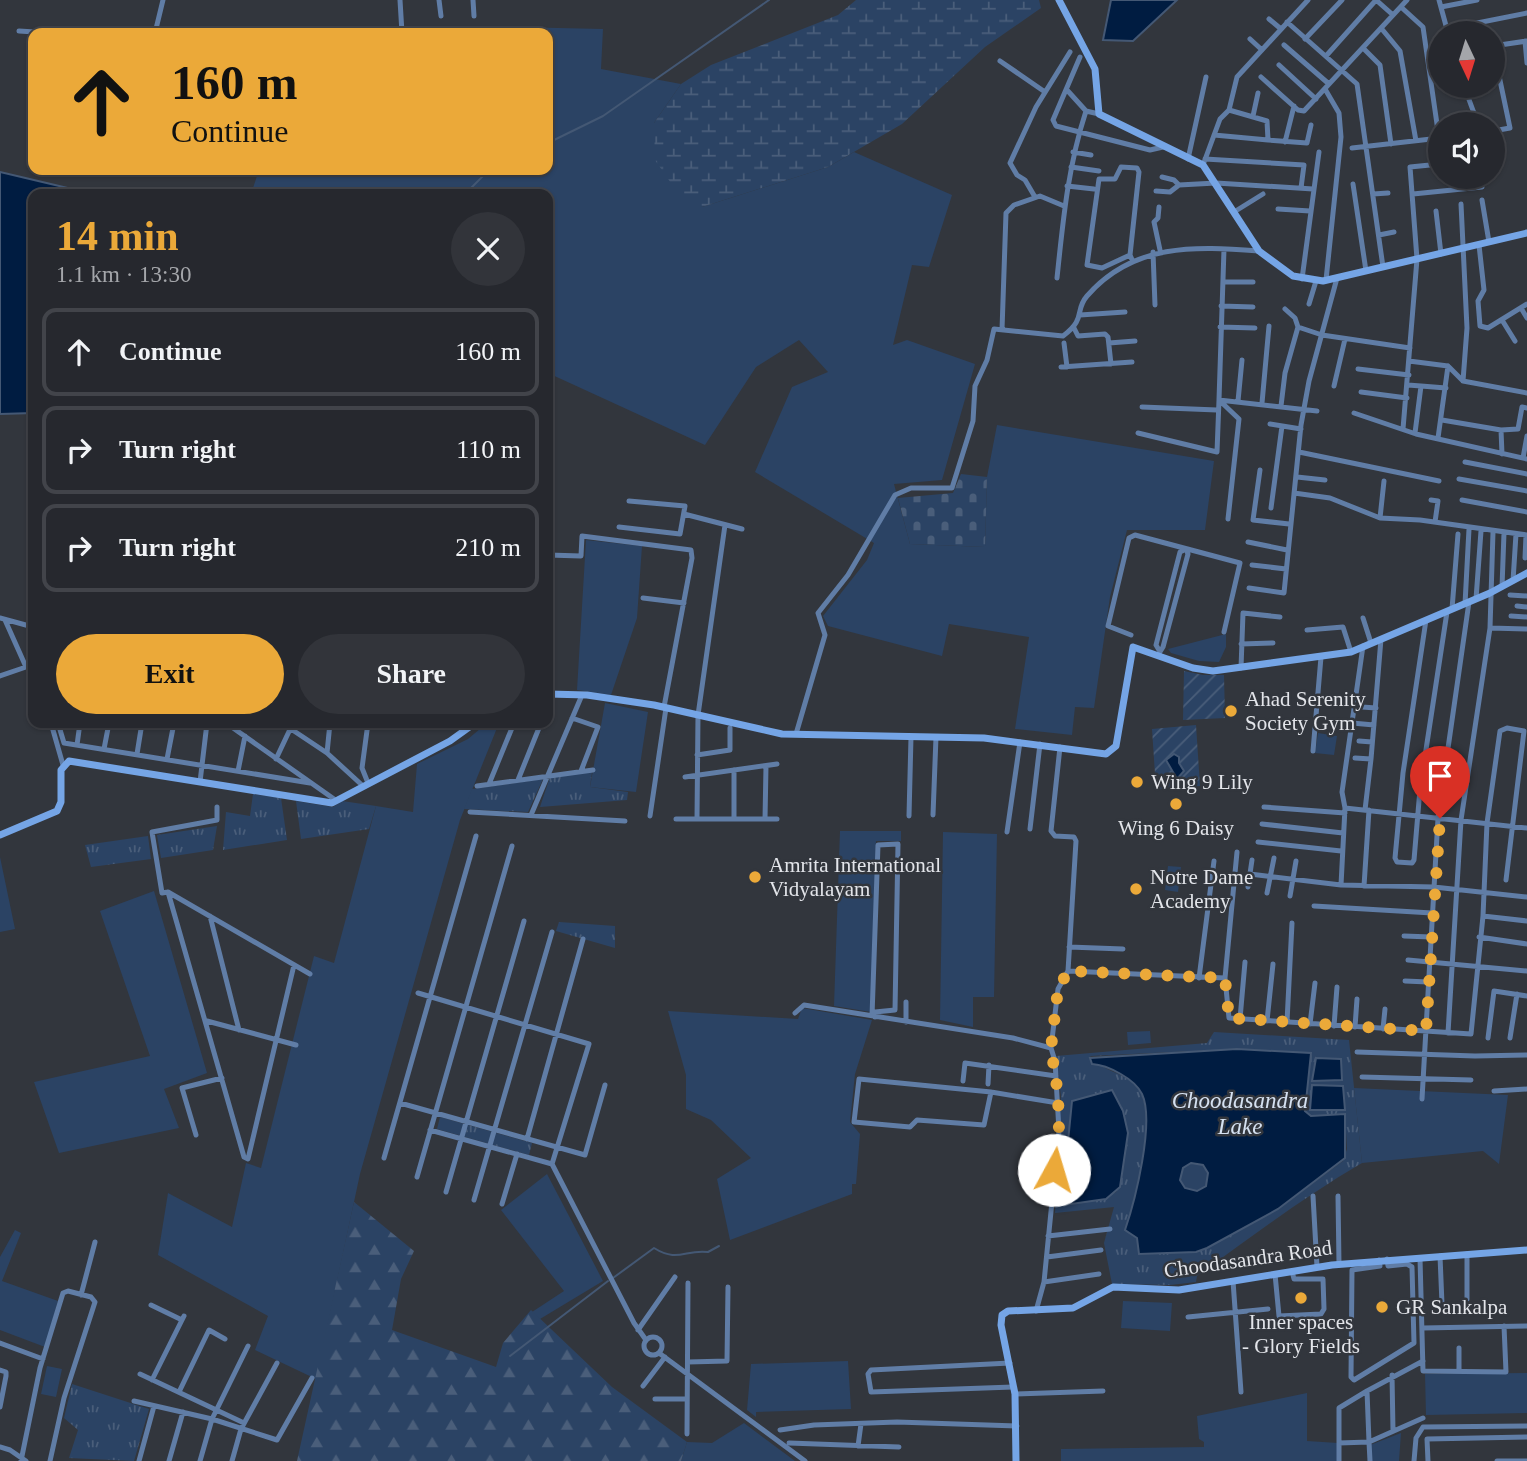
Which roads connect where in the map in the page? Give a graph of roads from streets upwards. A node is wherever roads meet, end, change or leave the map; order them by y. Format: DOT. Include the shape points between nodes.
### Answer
graph roads {
  1 [pos="163,0"];
  2 [pos="400,0"];
  3 [pos="439,0"];
  4 [pos="473,0"];
  5 [pos="1059,0"];
  6 [pos="1308,0"];
  7 [pos="1342,0"];
  8 [pos="1376,0"];
  9 [pos="1407,0"];
  10 [pos="1439,0"];
  11 [pos="1477,0"];
  12 [pos="1401,7"];
  13 [pos="1441,8"];
  14 [pos="1527,13"];
  15 [pos="1393,15"];
  16 [pos="440,16"];
  17 [pos="474,16"];
  18 [pos="1269,19"];
  19 [pos="1445,21"];
  20 [pos="1492,21"];
  21 [pos="1287,22"];
  22 [pos="156,28"];
  23 [pos="402,28"];
  24 [pos="1381,28"];
  25 [pos="1281,29"];
  26 [pos="19,31"];
  27 [pos="28,32"];
  28 [pos="1250,39"];
  29 [pos="1305,39"];
  30 [pos="1526,41"];
  31 [pos="1505,44"];
  32 [pos="1284,45"];
  33 [pos="1363,48"];
  34 [pos="1262,50"];
  35 [pos="1070,52"];
  36 [pos="1326,56"];
  37 [pos="1080,57"];
  38 [pos="1000,61"];
  39 [pos="1527,63"];
  40 [pos="1279,65"];
  41 [pos="1342,71"];
  42 [pos="1206,77"];
  43 [pos="1261,77"];
  44 [pos="1327,87"];
  45 [pos="1067,90"];
  46 [pos="1045,92"];
  47 [pos="1258,93"];
  48 [pos="1504,98"];
  49 [pos="1316,99"];
  50 [pos="1294,106"];
  51 [pos="1229,110"];
  52 [pos="1086,111"];
  53 [pos="1436,112"];
  54 [pos="1099,114"];
  55 [pos="1254,116"];
  56 [pos="1311,125"];
  57 [pos="1505,129"];
  58 [pos="1079,133"];
  59 [pos="1214,135"];
  60 [pos="1268,139"];
  61 [pos="1428,140"];
  62 [pos="1416,141"];
  63 [pos="1285,142"];
  64 [pos="1391,144"];
  65 [pos="1367,147"];
  66 [pos="1163,148"];
  67 [pos="1352,148"];
  68 [pos="1073,152"];
  69 [pos="1319,152"];
  70 [pos="1091,155"];
  71 [pos="1188,159"];
  72 [pos="1409,159"];
  73 [pos="1204,162"];
  74 [pos="1428,165"];
  75 [pos="1070,167"];
  76 [pos="1410,167"];
  77 [pos="1098,171"];
  78 [pos="1162,177"];
  79 [pos="1176,179"];
  80 [pos="1216,183"];
  81 [pos="1353,184"];
  82 [pos="1067,186"];
  83 [pos="1301,188"];
  84 [pos="1094,189"];
  85 [pos="1313,189"];
  86 [pos="1462,189"];
  87 [pos="1156,191"];
  88 [pos="1170,192"];
  89 [pos="1388,193"];
  90 [pos="1263,194"];
  91 [pos="1373,194"];
  92 [pos="1413,194"];
  93 [pos="1035,197"];
  94 [pos="1482,200"];
  95 [pos="1171,201"];
  96 [pos="1461,204"];
  97 [pos="1064,206"];
  98 [pos="1159,207"];
  99 [pos="1278,209"];
  100 [pos="1310,211"];
  101 [pos="1436,211"];
  102 [pos="1234,212"];
  103 [pos="1394,232"];
  104 [pos="1527,233"];
  105 [pos="1379,235"];
  106 [pos="1489,242"];
  107 [pos="1479,245"];
  108 [pos="1463,248"];
  109 [pos="1224,249"];
  110 [pos="1157,251"];
  111 [pos="1259,251"];
  112 [pos="1441,254"];
  113 [pos="1132,258"];
  114 [pos="1417,259"];
  115 [pos="1383,267"];
  116 [pos="1102,268"];
  117 [pos="1366,271"];
  118 [pos="1109,277"];
  119 [pos="1057,278"];
  120 [pos="1337,278"];
  121 [pos="1302,279"];
  122 [pos="1326,280"];
  123 [pos="1316,281"];
  124 [pos="1223,282"];
  125 [pos="1253,282"];
  126 [pos="1309,304"];
  127 [pos="1154,305"];
  128 [pos="1222,306"];
  129 [pos="1524,306"];
  130 [pos="1253,307"];
  131 [pos="1286,309"];
  132 [pos="1125,312"];
  133 [pos="1080,315"];
  134 [pos="1527,318"];
  135 [pos="1502,320"];
  136 [pos="1269,326"];
  137 [pos="1220,327"];
  138 [pos="1298,327"];
  139 [pos="1074,328"];
  140 [pos="1255,328"];
  141 [pos="1002,330"];
  142 [pos="1322,335"];
  143 [pos="1345,339"];
  144 [pos="1135,341"];
  145 [pos="1515,341"];
  146 [pos="1064,343"];
  147 [pos="1109,343"];
  148 [pos="1410,348"];
  149 [pos="1242,360"];
  150 [pos="1409,361"];
  151 [pos="1132,362"];
  152 [pos="1111,364"];
  153 [pos="1448,366"];
  154 [pos="1358,369"];
  155 [pos="1409,375"];
  156 [pos="1463,381"];
  157 [pos="1408,385"];
  158 [pos="1334,386"];
  159 [pos="1421,386"];
  160 [pos="1446,388"];
  161 [pos="1360,392"];
  162 [pos="1527,393"];
  163 [pos="1406,398"];
  164 [pos="1219,400"];
  165 [pos="1238,401"];
  166 [pos="1262,403"];
  167 [pos="1281,406"];
  168 [pos="1142,407"];
  169 [pos="1527,408"];
  170 [pos="1305,409"];
  171 [pos="1217,410"];
  172 [pos="1317,411"];
  173 [pos="1354,412"];
  174 [pos="1442,420"];
  175 [pos="1270,424"];
  176 [pos="1282,426"];
  177 [pos="1301,429"];
  178 [pos="1403,429"];
  179 [pos="1501,430"];
  180 [pos="1138,433"];
  181 [pos="1415,433"];
  182 [pos="1527,436"];
  183 [pos="1438,438"];
  184 [pos="1299,453"];
  185 [pos="1502,454"];
  186 [pos="1525,459"];
  187 [pos="1465,462"];
  188 [pos="1260,470"];
  189 [pos="1527,474"];
  190 [pos="1297,477"];
  191 [pos="1459,479"];
  192 [pos="1325,480"];
  193 [pos="1384,481"];
  194 [pos="1439,481"];
  195 [pos="1527,491"];
  196 [pos="1294,494"];
  197 [pos="629,500"];
  198 [pos="1431,500"];
  199 [pos="1462,500"];
  200 [pos="1271,508"];
  201 [pos="1527,512"];
  202 [pos="684,514"];
  203 [pos="1380,518"];
  204 [pos="1227,519"];
  205 [pos="1435,523"];
  206 [pos="1289,524"];
  207 [pos="725,525"];
  208 [pos="619,527"];
  209 [pos="742,529"];
  210 [pos="1469,529"];
  211 [pos="1481,531"];
  212 [pos="1493,532"];
  213 [pos="1504,533"];
  214 [pos="1458,534"];
  215 [pos="1516,534"];
  216 [pos="1527,535"];
  217 [pos="1248,542"];
  218 [pos="1186,549"];
  219 [pos="1287,550"];
  220 [pos="553,555"];
  221 [pos="1496,557"];
  222 [pos="1503,558"];
  223 [pos="1525,558"];
  224 [pos="1252,565"];
  225 [pos="1286,569"];
  226 [pos="1527,573"];
  227 [pos="1513,581"];
  228 [pos="1502,587"];
  229 [pos="1249,588"];
  230 [pos="1490,593"];
  231 [pos="1510,595"];
  232 [pos="1527,596"];
  233 [pos="643,598"];
  234 [pos="1470,602"];
  235 [pos="684,603"];
  236 [pos="1517,606"];
  237 [pos="1527,607"];
  238 [pos="1449,610"];
  239 [pos="1511,616"];
  240 [pos="1280,617"];
  241 [pos="1527,617"];
  242 [pos="1363,618"];
  243 [pos="2,619"];
  244 [pos="1426,620"];
  245 [pos="28,626"];
  246 [pos="1490,628"];
  247 [pos="1527,629"];
  248 [pos="1307,630"];
  249 [pos="1224,632"];
  250 [pos="1131,635"];
  251 [pos="1381,639"];
  252 [pos="1273,643"];
  253 [pos="1241,644"];
  254 [pos="1367,645"];
  255 [pos="1350,652"];
  256 [pos="1158,653"];
  257 [pos="1321,657"];
  258 [pos="26,667"];
  259 [pos="1241,668"];
  260 [pos="1,674"];
  261 [pos="553,694"];
  262 [pos="582,695"];
  263 [pos="665,707"];
  264 [pos="1362,707"];
  265 [pos="1376,708"];
  266 [pos="698,715"];
  267 [pos="572,718"];
  268 [pos="1352,723"];
  269 [pos="1374,725"];
  270 [pos="52,728"];
  271 [pos="59,728"];
  272 [pos="79,728"];
  273 [pos="107,728"];
  274 [pos="141,728"];
  275 [pos="173,728"];
  276 [pos="206,728"];
  277 [pos="233,728"];
  278 [pos="292,728"];
  279 [pos="296,728"];
  280 [pos="330,728"];
  281 [pos="367,728"];
  282 [pos="468,728"];
  283 [pos="512,728"];
  284 [pos="539,728"];
  285 [pos="730,728"];
  286 [pos="796,734"];
  287 [pos="245,736"];
  288 [pos="911,737"];
  289 [pos="936,737"];
  290 [pos="1020,741"];
  291 [pos="1359,741"];
  292 [pos="1372,742"];
  293 [pos="1040,744"];
  294 [pos="77,745"];
  295 [pos="1060,747"];
  296 [pos="104,749"];
  297 [pos="1313,751"];
  298 [pos="327,753"];
  299 [pos="137,754"];
  300 [pos="698,755"];
  301 [pos="1355,758"];
  302 [pos="167,759"];
  303 [pos="276,759"];
  304 [pos="1371,760"];
  305 [pos="777,764"];
  306 [pos="63,765"];
  307 [pos="202,765"];
  308 [pos="766,766"];
  309 [pos="593,770"];
  310 [pos="734,770"];
  311 [pos="238,771"];
  312 [pos="581,771"];
  313 [pos="698,775"];
  314 [pos="549,776"];
  315 [pos="685,777"];
  316 [pos="518,780"];
  317 [pos="200,782"];
  318 [pos="310,783"];
  319 [pos="489,784"];
  320 [pos="366,785"];
  321 [pos="477,786"];
  322 [pos="334,799"];
  323 [pos="218,807"];
  324 [pos="1264,807"];
  325 [pos="1345,810"];
  326 [pos="1367,810"];
  327 [pos="470,812"];
  328 [pos="1399,813"];
  329 [pos="531,815"];
  330 [pos="933,815"];
  331 [pos="1419,815"];
  332 [pos="650,816"];
  333 [pos="909,816"];
  334 [pos="1438,817"];
  335 [pos="676,819"];
  336 [pos="697,819"];
  337 [pos="734,819"];
  338 [pos="765,819"];
  339 [pos="776,820"];
  340 [pos="1461,820"];
  341 [pos="625,821"];
  342 [pos="1487,823"];
  343 [pos="1262,824"];
  344 [pos="1511,826"];
  345 [pos="1527,828"];
  346 [pos="1030,829"];
  347 [pos="1007,832"];
  348 [pos="1343,833"];
  349 [pos="0,835"];
  350 [pos="476,836"];
  351 [pos="1258,842"];
  352 [pos="512,846"];
  353 [pos="1341,851"];
  354 [pos="1237,852"];
  355 [pos="1274,858"];
  356 [pos="1252,860"];
  357 [pos="1214,861"];
  358 [pos="1296,861"];
  359 [pos="1250,874"];
  360 [pos="1272,876"];
  361 [pos="1212,879"];
  362 [pos="1295,880"];
  363 [pos="1506,880"];
  364 [pos="1234,881"];
  365 [pos="1341,885"];
  366 [pos="1364,886"];
  367 [pos="1248,887"];
  368 [pos="1434,887"];
  369 [pos="1457,888"];
  370 [pos="168,892"];
  371 [pos="1483,892"];
  372 [pos="1268,893"];
  373 [pos="1290,896"];
  374 [pos="1527,897"];
  375 [pos="1314,906"];
  376 [pos="1432,912"];
  377 [pos="210,916"];
  378 [pos="1483,916"];
  379 [pos="524,921"];
  380 [pos="1527,921"];
  381 [pos="1292,923"];
  382 [pos="552,932"];
  383 [pos="1404,936"];
  384 [pos="1431,937"];
  385 [pos="1479,937"];
  386 [pos="583,939"];
  387 [pos="1527,944"];
  388 [pos="1069,947"];
  389 [pos="1123,949"];
  390 [pos="1408,960"];
  391 [pos="1429,960"];
  392 [pos="1245,962"];
  393 [pos="1453,962"];
  394 [pos="1273,964"];
  395 [pos="1477,964"];
  396 [pos="294,965"];
  397 [pos="1068,971"];
  398 [pos="1527,971"];
  399 [pos="310,974"];
  400 [pos="1199,978"];
  401 [pos="1225,978"];
  402 [pos="1405,981"];
  403 [pos="1428,982"];
  404 [pos="1315,983"];
  405 [pos="1337,987"];
  406 [pos="418,993"];
  407 [pos="1517,994"];
  408 [pos="1527,996"];
  409 [pos="430,997"];
  410 [pos="1357,999"];
  411 [pos="906,1002"];
  412 [pos="466,1008"];
  413 [pos="1385,1009"];
  414 [pos="795,1013"];
  415 [pos="874,1014"];
  416 [pos="496,1017"];
  417 [pos="1240,1019"];
  418 [pos="207,1021"];
  419 [pos="906,1021"];
  420 [pos="1267,1021"];
  421 [pos="1287,1022"];
  422 [pos="1310,1024"];
  423 [pos="525,1026"];
  424 [pos="1334,1026"];
  425 [pos="1355,1027"];
  426 [pos="1383,1029"];
  427 [pos="239,1030"];
  428 [pos="1426,1031"];
  429 [pos="1448,1033"];
  430 [pos="556,1035"];
  431 [pos="1488,1038"];
  432 [pos="1510,1038"];
  433 [pos="276,1040"];
  434 [pos="296,1045"];
  435 [pos="1051,1048"];
  436 [pos="1357,1052"];
  437 [pos="1425,1055"];
  438 [pos="1527,1055"];
  439 [pos="989,1065"];
  440 [pos="1056,1076"];
  441 [pos="1362,1077"];
  442 [pos="222,1078"];
  443 [pos="1424,1079"];
  444 [pos="1471,1080"];
  445 [pos="963,1081"];
  446 [pos="605,1084"];
  447 [pos="988,1084"];
  448 [pos="1527,1089"];
  449 [pos="1494,1091"];
  450 [pos="991,1092"];
  451 [pos="1422,1099"];
  452 [pos="400,1103"];
  453 [pos="1058,1103"];
  454 [pos="435,1114"];
  455 [pos="466,1122"];
  456 [pos="430,1130"];
  457 [pos="495,1130"];
  458 [pos="196,1135"];
  459 [pos="461,1139"];
  460 [pos="527,1139"];
  461 [pos="490,1147"];
  462 [pos="557,1148"];
  463 [pos="517,1154"];
  464 [pos="384,1158"];
  465 [pos="552,1164"];
  466 [pos="417,1177"];
  467 [pos="446,1192"];
  468 [pos="1312,1196"];
  469 [pos="1338,1196"];
  470 [pos="474,1200"];
  471 [pos="502,1204"];
  472 [pos="1110,1229"];
  473 [pos="1048,1236"];
  474 [pos="96,1241"];
  475 [pos="1101,1250"];
  476 [pos="1527,1250"];
  477 [pos="1467,1254"];
  478 [pos="1440,1256"];
  479 [pos="1047,1257"];
  480 [pos="1419,1258"];
  481 [pos="1383,1263"];
  482 [pos="1339,1264"];
  483 [pos="1317,1267"];
  484 [pos="1099,1274"];
  485 [pos="1294,1275"];
  486 [pos="676,1277"];
  487 [pos="1276,1277"];
  488 [pos="1233,1281"];
  489 [pos="1044,1282"];
  490 [pos="688,1283"];
  491 [pos="728,1287"];
  492 [pos="81,1294"];
  493 [pos="1467,1299"];
  494 [pos="1442,1304"];
  495 [pos="152,1305"];
  496 [pos="1268,1309"];
  497 [pos="1036,1311"];
  498 [pos="1236,1311"];
  499 [pos="1188,1317"];
  500 [pos="1504,1326"];
  501 [pos="1527,1326"];
  502 [pos="1423,1328"];
  503 [pos="638,1330"];
  504 [pos="225,1339"];
  505 [pos="646,1340"];
  506 [pos="0,1343"];
  507 [pos="248,1346"];
  508 [pos="1459,1348"];
  509 [pos="662,1355"];
  510 [pos="43,1359"];
  511 [pos="1423,1360"];
  512 [pos="688,1362"];
  513 [pos="277,1363"];
  514 [pos="1010,1363"];
  515 [pos="0,1370"];
  516 [pos="1459,1371"];
  517 [pos="688,1373"];
  518 [pos="140,1374"];
  519 [pos="1392,1375"];
  520 [pos="312,1378"];
  521 [pos="152,1380"];
  522 [pos="643,1386"];
  523 [pos="1014,1391"];
  524 [pos="1103,1391"];
  525 [pos="1367,1391"];
  526 [pos="179,1392"];
  527 [pos="1241,1392"];
  528 [pos="655,1399"];
  529 [pos="687,1399"];
  530 [pos="134,1401"];
  531 [pos="154,1406"];
  532 [pos="0,1407"];
  533 [pos="217,1410"];
  534 [pos="183,1412"];
  535 [pos="1423,1418"];
  536 [pos="212,1419"];
  537 [pos="862,1424"];
  538 [pos="243,1426"];
  539 [pos="1017,1426"];
  540 [pos="1527,1426"];
  541 [pos="780,1430"];
  542 [pos="1394,1431"];
  543 [pos="687,1434"];
  544 [pos="1527,1439"];
  545 [pos="1369,1442"];
  546 [pos="789,1443"];
  547 [pos="1339,1443"];
  548 [pos="858,1446"];
  549 [pos="0,1447"];
  550 [pos="899,1447"];
  551 [pos="23,1460"];
  552 [pos="50,1461"];
  553 [pos="139,1461"];
  554 [pos="169,1461"];
  555 [pos="200,1461"];
  556 [pos="232,1461"];
  557 [pos="805,1461"];
  558 [pos="1016,1461"];
  559 [pos="1339,1461"];
  560 [pos="1370,1461"];
  561 [pos="1414,1461"];
  562 [pos="1428,1461"];
  563 [pos="1497,1461"];
  564 [pos="1527,1461"];
  1 -- 22 [label="street"];
  2 -- 23 [label="street"];
  3 -- 16 [label="street"];
  4 -- 17 [label="street"];
  5 -- 54 [label="street" via="1095,69"];
  6 -- 21 [label="street"];
  7 -- 29 [label="street"];
  8 -- 15 [label="street"];
  8 -- 36 [label="street"];
  9 -- 12 [label="street"];
  10 -- 13 [label="street"];
  11 -- 13 [label="street"];
  12 -- 15 [label="street"];
  12 -- 53 [label="street" via="1423,27"];
  13 -- 19 [label="street"];
  14 -- 20 [label="street"];
  15 -- 24 [label="street"];
  18 -- 25 [label="street"];
  21 -- 25 [label="street"];
  21 -- 29 [label="street"];
  24 -- 33 [label="street"];
  24 -- 62 [label="street" via="1400,51"];
  25 -- 34 [label="street"];
  26 -- 27 [label="street"];
  28 -- 34 [label="street"];
  29 -- 36 [label="street"];
  30 -- 31 [label="street"];
  30 -- 39 [label="street"];
  32 -- 44 [label="street"];
  33 -- 41 [label="street"];
  33 -- 64 [label="street" via="1380,65"];
  34 -- 51 [label="street" via="1237,77"];
  35 -- 46 [label="street"];
  36 -- 41 [label="street"];
  37 -- 45 [label="street"];
  38 -- 46 [label="street"];
  40 -- 49 [label="street"];
  41 -- 44 [label="street"];
  41 -- 65 [label="street" via="1357,84"];
  42 -- 71 [label="street"];
  43 -- 50 [label="street"];
  44 -- 49 [label="street"];
  44 -- 122 [label="street" via="1339,113 1341,137"];
  45 -- 52 [label="street"];
  45 -- 58 [label="street" via="1053,122"];
  46 -- 93 [label="street" via="1010,163"];
  47 -- 55 [label="street"];
  48 -- 57 [label="street" via="1510,128"];
  49 -- 50 [label="street" via="1304,111"];
  50 -- 63 [label="street"];
  51 -- 55 [label="street"];
  51 -- 59 [label="street" via="1220,118"];
  52 -- 54 [label="street"];
  52 -- 58 [label="street"];
  54 -- 66 [label="street"];
  55 -- 60 [label="street" via="1267,121"];
  56 -- 63 [label="street" via="1307,144"];
  58 -- 66 [label="street" via="1150,150"];
  58 -- 68 [label="street"];
  59 -- 60 [label="street"];
  59 -- 73 [label="street"];
  60 -- 63 [label="street"];
  61 -- 62 [label="street"];
  62 -- 64 [label="street"];
  64 -- 65 [label="street"];
  65 -- 67 [label="street"];
  65 -- 91 [label="street"];
  66 -- 71 [label="street"];
  68 -- 70 [label="street"];
  68 -- 75 [label="street"];
  69 -- 85 [label="street"];
  71 -- 73 [label="street"];
  72 -- 76 [label="street"];
  73 -- 80 [label="street"];
  73 -- 83 [label="street" via="1304,165"];
  74 -- 76 [label="street"];
  75 -- 77 [label="street"];
  75 -- 82 [label="street"];
  76 -- 92 [label="street"];
  78 -- 79 [label="street"];
  79 -- 80 [label="street"];
  79 -- 88 [label="street"];
  80 -- 83 [label="street"];
  80 -- 102 [label="street"];
  81 -- 117 [label="street"];
  82 -- 84 [label="street"];
  82 -- 97 [label="street"];
  83 -- 85 [label="street"];
  85 -- 100 [label="street"];
  86 -- 92 [label="street"];
  87 -- 88 [label="street"];
  88 -- 95 [label="street"];
  89 -- 91 [label="street"];
  90 -- 102 [label="street"];
  91 -- 105 [label="street"];
  92 -- 114 [label="street"];
  93 -- 97 [label="street"];
  93 -- 141 [label="street" via="1006,213"];
  94 -- 106 [label="street"];
  96 -- 108 [label="street"];
  97 -- 119 [label="street"];
  98 -- 110 [label="street" via="1154,222"];
  99 -- 100 [label="street"];
  100 -- 121 [label="street"];
  101 -- 112 [label="street"];
  102 -- 111 [label="street"];
  103 -- 105 [label="street"];
  104 -- 106 [label="street"];
  105 -- 115 [label="street"];
  106 -- 107 [label="street"];
  107 -- 108 [label="street"];
  107 -- 135 [label="street" via="1480,326 1485,329"];
  108 -- 112 [label="street"];
  108 -- 156 [label="street" via="1467,328"];
  109 -- 110 [label="street"];
  109 -- 111 [label="street"];
  109 -- 124 [label="street"];
  110 -- 113 [label="street"];
  110 -- 127 [label="street"];
  111 -- 121 [label="street"];
  112 -- 114 [label="street"];
  113 -- 116 [label="street"];
  113 -- 116 [label="street" via="1139,172 1121,167 1115,179 1099,179 1087,265"];
  113 -- 118 [label="street"];
  114 -- 115 [label="street"];
  114 -- 148 [label="street"];
  115 -- 117 [label="street"];
  116 -- 118 [label="street"];
  117 -- 120 [label="street"];
  118 -- 133 [label="street" via="1084,299"];
  120 -- 122 [label="street"];
  120 -- 142 [label="street"];
  121 -- 123 [label="street"];
  122 -- 123 [label="street"];
  123 -- 126 [label="street"];
  124 -- 125 [label="street"];
  124 -- 128 [label="street"];
  128 -- 130 [label="street"];
  128 -- 137 [label="street"];
  129 -- 134 [label="street"];
  129 -- 135 [label="street"];
  131 -- 138 [label="street"];
  132 -- 133 [label="street"];
  133 -- 139 [label="street"];
  135 -- 145 [label="street"];
  136 -- 166 [label="street"];
  137 -- 140 [label="street"];
  137 -- 164 [label="street"];
  138 -- 142 [label="street"];
  138 -- 167 [label="street"];
  139 -- 141 [label="street" via="1056,337"];
  139 -- 147 [label="street" via="1078,336 1105,334"];
  141 -- 286 [label="street" via="993,332 975,386 973,421 952,488 911,488 895,495 848,575 818,613 825,635"];
  142 -- 143 [label="street"];
  142 -- 170 [label="street"];
  143 -- 148 [label="street"];
  143 -- 158 [label="street"];
  144 -- 147 [label="street"];
  146 -- 152 [label="street" via="1064,367"];
  147 -- 152 [label="street"];
  148 -- 150 [label="street"];
  149 -- 165 [label="street"];
  150 -- 153 [label="street"];
  150 -- 155 [label="street"];
  151 -- 152 [label="street"];
  153 -- 156 [label="street"];
  153 -- 160 [label="street"];
  154 -- 155 [label="street"];
  155 -- 157 [label="street"];
  156 -- 162 [label="street"];
  157 -- 159 [label="street"];
  157 -- 163 [label="street"];
  159 -- 160 [label="street"];
  159 -- 181 [label="street"];
  160 -- 174 [label="street"];
  161 -- 163 [label="street"];
  163 -- 178 [label="street"];
  164 -- 165 [label="street"];
  164 -- 171 [label="street"];
  164 -- 204 [label="street" via="1239,419"];
  165 -- 166 [label="street"];
  166 -- 167 [label="street"];
  167 -- 170 [label="street"];
  168 -- 171 [label="street"];
  169 -- 179 [label="street" via="1522,407 1518,429"];
  170 -- 172 [label="street"];
  170 -- 177 [label="street"];
  171 -- 180 [label="street" via="1217,452"];
  173 -- 178 [label="street"];
  174 -- 179 [label="street"];
  174 -- 183 [label="street"];
  175 -- 176 [label="street"];
  176 -- 177 [label="street"];
  176 -- 200 [label="street"];
  177 -- 184 [label="street"];
  178 -- 181 [label="street"];
  179 -- 185 [label="street"];
  181 -- 183 [label="street"];
  182 -- 186 [label="street"];
  183 -- 185 [label="street"];
  184 -- 190 [label="street"];
  184 -- 194 [label="street"];
  185 -- 186 [label="street"];
  187 -- 189 [label="street"];
  188 -- 206 [label="street" via="1253,520"];
  190 -- 192 [label="street"];
  190 -- 196 [label="street"];
  191 -- 195 [label="street"];
  193 -- 203 [label="street"];
  196 -- 203 [label="street" via="1348,503"];
  196 -- 206 [label="street"];
  197 -- 202 [label="street" via="684,506"];
  198 -- 205 [label="street" via="1438,501"];
  199 -- 201 [label="street"];
  202 -- 207 [label="street"];
  202 -- 208 [label="street" via="678,536"];
  203 -- 205 [label="street"];
  205 -- 210 [label="street"];
  206 -- 219 [label="street"];
  207 -- 209 [label="street"];
  207 -- 266 [label="street"];
  210 -- 211 [label="street"];
  210 -- 234 [label="street"];
  211 -- 212 [label="street"];
  211 -- 234 [label="street"];
  212 -- 213 [label="street"];
  212 -- 230 [label="street"];
  213 -- 215 [label="street"];
  213 -- 222 [label="street"];
  214 -- 238 [label="street"];
  215 -- 216 [label="street"];
  215 -- 227 [label="street"];
  216 -- 223 [label="street"];
  217 -- 219 [label="street"];
  218 -- 249 [label="street" via="1240,563"];
  218 -- 250 [label="street" via="1135,535 1129,538 1108,627"];
  218 -- 256 [label="street" via="1180,552 1156,645"];
  219 -- 225 [label="street"];
  220 -- 235 [label="street" via="581,556 582,536 686,548 692,558"];
  221 -- 222 [label="street"];
  222 -- 228 [label="street"];
  224 -- 225 [label="street"];
  225 -- 229 [label="street" via="1284,593"];
  226 -- 227 [label="street"];
  227 -- 228 [label="street"];
  228 -- 230 [label="street"];
  230 -- 234 [label="street"];
  230 -- 246 [label="street"];
  231 -- 232 [label="street"];
  233 -- 235 [label="street"];
  234 -- 238 [label="street"];
  234 -- 334 [label="street"];
  235 -- 263 [label="street"];
  236 -- 237 [label="street"];
  238 -- 244 [label="street"];
  238 -- 331 [label="street"];
  239 -- 241 [label="street"];
  240 -- 253 [label="street" via="1243,613"];
  242 -- 254 [label="street"];
  243 -- 245 [label="street"];
  243 -- 258 [label="street"];
  244 -- 251 [label="street"];
  244 -- 328 [label="street"];
  246 -- 247 [label="street"];
  246 -- 340 [label="street"];
  248 -- 255 [label="street" via="1343,627"];
  251 -- 254 [label="street"];
  251 -- 265 [label="street"];
  252 -- 253 [label="street"];
  253 -- 259 [label="street"];
  254 -- 255 [label="street"];
  254 -- 268 [label="street"];
  255 -- 257 [label="street"];
  256 -- 259 [label="street" via="1203,669"];
  256 -- 295 [label="street" via="1133,648 1112,752"];
  257 -- 259 [label="street"];
  257 -- 297 [label="street"];
  258 -- 260 [label="street"];
  261 -- 262 [label="street"];
  262 -- 263 [label="street"];
  262 -- 267 [label="street"];
  263 -- 266 [label="street"];
  263 -- 332 [label="street"];
  264 -- 265 [label="street"];
  265 -- 269 [label="street"];
  266 -- 286 [label="street"];
  266 -- 300 [label="street"];
  267 -- 312 [label="street" via="598,727"];
  267 -- 314 [label="street"];
  268 -- 269 [label="street"];
  268 -- 325 [label="street" via="1342,792"];
  269 -- 292 [label="street"];
  270 -- 306 [label="street"];
  271 -- 294 [label="street" via="63,742"];
  272 -- 294 [label="street"];
  273 -- 296 [label="street"];
  274 -- 299 [label="street"];
  275 -- 302 [label="street"];
  276 -- 307 [label="street"];
  277 -- 287 [label="street"];
  278 -- 303 [label="street"];
  279 -- 298 [label="street"];
  280 -- 298 [label="street"];
  281 -- 320 [label="street" via="362,768"];
  282 -- 320 [label="street"];
  283 -- 319 [label="street"];
  284 -- 316 [label="street"];
  285 -- 300 [label="street" via="730,750"];
  286 -- 288 [label="street"];
  287 -- 303 [label="street"];
  287 -- 311 [label="street"];
  288 -- 289 [label="street"];
  288 -- 333 [label="street"];
  289 -- 290 [label="street"];
  289 -- 330 [label="street"];
  290 -- 293 [label="street"];
  290 -- 347 [label="street"];
  291 -- 292 [label="street"];
  292 -- 304 [label="street"];
  293 -- 295 [label="street"];
  293 -- 346 [label="street"];
  294 -- 296 [label="street"];
  295 -- 388 [label="street" via="1051,831 1076,841"];
  296 -- 299 [label="street"];
  298 -- 320 [label="street"];
  299 -- 302 [label="street"];
  300 -- 313 [label="street"];
  301 -- 304 [label="street"];
  302 -- 307 [label="street"];
  303 -- 318 [label="street"];
  304 -- 326 [label="street"];
  305 -- 308 [label="street"];
  306 -- 317 [label="street" via="69,761"];
  306 -- 349 [label="street" via="57,811"];
  307 -- 311 [label="street"];
  307 -- 317 [label="street"];
  308 -- 310 [label="street"];
  308 -- 338 [label="street"];
  309 -- 312 [label="street"];
  310 -- 313 [label="street"];
  310 -- 337 [label="street"];
  311 -- 318 [label="street"];
  312 -- 314 [label="street"];
  313 -- 315 [label="street"];
  313 -- 336 [label="street"];
  314 -- 316 [label="street"];
  314 -- 329 [label="street"];
  316 -- 319 [label="street"];
  317 -- 320 [label="street" via="332,803"];
  318 -- 322 [label="street"];
  319 -- 321 [label="street"];
  323 -- 370 [label="street" via="217,820 152,832 162,893"];
  324 -- 325 [label="street"];
  325 -- 326 [label="street"];
  325 -- 348 [label="street"];
  326 -- 328 [label="street"];
  326 -- 366 [label="street"];
  327 -- 329 [label="street"];
  328 -- 331 [label="street"];
  328 -- 331 [label="street" via="1398,862 1415,860"];
  329 -- 341 [label="street"];
  331 -- 334 [label="street"];
  334 -- 340 [label="street"];
  334 -- 368 [label="street"];
  335 -- 336 [label="street"];
  336 -- 337 [label="street"];
  337 -- 338 [label="street"];
  338 -- 339 [label="street"];
  340 -- 342 [label="street"];
  340 -- 369 [label="street"];
  342 -- 344 [label="street"];
  342 -- 344 [label="street" via="1500,732 1518,729 1524,732"];
  342 -- 371 [label="street"];
  343 -- 348 [label="street"];
  344 -- 345 [label="street"];
  344 -- 363 [label="street"];
  348 -- 353 [label="street"];
  350 -- 409 [label="street"];
  351 -- 353 [label="street"];
  352 -- 412 [label="street"];
  353 -- 365 [label="street"];
  354 -- 364 [label="street"];
  355 -- 360 [label="street"];
  356 -- 359 [label="street"];
  357 -- 361 [label="street"];
  358 -- 362 [label="street"];
  359 -- 360 [label="street"];
  359 -- 367 [label="street"];
  360 -- 362 [label="street"];
  360 -- 372 [label="street"];
  361 -- 364 [label="street"];
  361 -- 400 [label="street"];
  362 -- 365 [label="street"];
  362 -- 373 [label="street"];
  364 -- 401 [label="street"];
  365 -- 366 [label="street"];
  366 -- 368 [label="street"];
  368 -- 369 [label="street"];
  368 -- 376 [label="street"];
  369 -- 371 [label="street"];
  369 -- 393 [label="street"];
  370 -- 377 [label="street"];
  370 -- 418 [label="street"];
  371 -- 374 [label="street"];
  371 -- 378 [label="street"];
  375 -- 376 [label="street"];
  376 -- 384 [label="street"];
  377 -- 396 [label="street"];
  377 -- 427 [label="street"];
  378 -- 380 [label="street"];
  378 -- 385 [label="street"];
  379 -- 416 [label="street"];
  381 -- 421 [label="street"];
  382 -- 423 [label="street"];
  383 -- 384 [label="street"];
  384 -- 391 [label="street"];
  385 -- 387 [label="street"];
  385 -- 395 [label="street"];
  386 -- 430 [label="street"];
  388 -- 389 [label="street"];
  388 -- 397 [label="street"];
  390 -- 391 [label="street"];
  391 -- 393 [label="street"];
  391 -- 403 [label="street"];
  392 -- 417 [label="street"];
  393 -- 395 [label="street"];
  393 -- 429 [label="street"];
  394 -- 420 [label="street"];
  395 -- 398 [label="street"];
  395 -- 429 [label="street" via="1471,1034"];
  396 -- 399 [label="street"];
  396 -- 433 [label="street"];
  397 -- 400 [label="street"];
  397 -- 435 [label="street" via="1058,989"];
  400 -- 401 [label="street"];
  401 -- 417 [label="street" via="1227,1015"];
  402 -- 403 [label="street"];
  403 -- 428 [label="street"];
  404 -- 422 [label="street"];
  405 -- 424 [label="street"];
  406 -- 409 [label="street"];
  407 -- 408 [label="street"];
  407 -- 431 [label="street" via="1494,991"];
  407 -- 432 [label="street"];
  409 -- 412 [label="street"];
  409 -- 452 [label="street"];
  410 -- 425 [label="street"];
  411 -- 419 [label="street"];
  412 -- 416 [label="street"];
  412 -- 454 [label="street"];
  413 -- 426 [label="street"];
  414 -- 415 [label="street" via="804,1005"];
  415 -- 415 [label="street" via="878,845 898,844 895,1010"];
  415 -- 419 [label="street"];
  416 -- 423 [label="street"];
  416 -- 455 [label="street"];
  417 -- 420 [label="street"];
  418 -- 427 [label="street"];
  418 -- 442 [label="street"];
  419 -- 435 [label="street"];
  420 -- 421 [label="street"];
  421 -- 422 [label="street"];
  422 -- 424 [label="street"];
  423 -- 430 [label="street"];
  423 -- 457 [label="street"];
  424 -- 425 [label="street"];
  425 -- 426 [label="street"];
  426 -- 428 [label="street"];
  427 -- 433 [label="street"];
  428 -- 429 [label="street"];
  428 -- 437 [label="street"];
  430 -- 460 [label="street"];
  430 -- 462 [label="street" via="589,1044"];
  433 -- 434 [label="street"];
  433 -- 442 [label="street" via="248,1159"];
  435 -- 440 [label="street"];
  436 -- 437 [label="street"];
  437 -- 438 [label="street"];
  437 -- 443 [label="street"];
  439 -- 440 [label="street"];
  439 -- 445 [label="street" via="965,1063"];
  439 -- 447 [label="street"];
  440 -- 453 [label="street"];
  441 -- 443 [label="street"];
  442 -- 458 [label="street" via="182,1088"];
  443 -- 444 [label="street"];
  443 -- 451 [label="street"];
  446 -- 462 [label="street" via="585,1155"];
  448 -- 449 [label="street"];
  450 -- 450 [label="street" via="859,1079 854,1122 910,1127 917,1120 984,1125"];
  450 -- 453 [label="street"];
  452 -- 454 [label="street"];
  452 -- 464 [label="street"];
  453 -- 473 [label="street"];
  454 -- 455 [label="street"];
  454 -- 456 [label="street"];
  455 -- 457 [label="street"];
  455 -- 459 [label="street"];
  456 -- 459 [label="street"];
  456 -- 466 [label="street"];
  457 -- 460 [label="street"];
  457 -- 461 [label="street"];
  459 -- 461 [label="street"];
  459 -- 467 [label="street"];
  460 -- 462 [label="street"];
  461 -- 463 [label="street"];
  461 -- 470 [label="street"];
  462 -- 465 [label="street"];
  463 -- 465 [label="street"];
  463 -- 471 [label="street"];
  465 -- 503 [label="street"];
  468 -- 483 [label="street"];
  469 -- 482 [label="street"];
  472 -- 473 [label="street"];
  473 -- 479 [label="street"];
  474 -- 492 [label="street"];
  475 -- 479 [label="street"];
  476 -- 477 [label="street, Choodasandra Road"];
  477 -- 478 [label="street, Choodasandra Road"];
  477 -- 493 [label="street"];
  478 -- 480 [label="street, Choodasandra Road"];
  478 -- 494 [label="street"];
  479 -- 489 [label="street"];
  480 -- 481 [label="street, Choodasandra Road"];
  480 -- 502 [label="street"];
  481 -- 481 [label="street" via="1412,1267 1414,1343 1354,1380 1350,1377 1352,1270"];
  481 -- 482 [label="street, Choodasandra Road"];
  482 -- 483 [label="street, Choodasandra Road"];
  483 -- 485 [label="street, Choodasandra Road"];
  484 -- 489 [label="street"];
  485 -- 487 [label="street, Choodasandra Road"];
  485 -- 487 [label="street" via="1323,1279 1321,1314 1279,1316"];
  486 -- 503 [label="street"];
  487 -- 488 [label="street, Choodasandra Road"];
  488 -- 497 [label="street, Choodasandra Road" via="1179,1290 1113,1287 1073,1308"];
  488 -- 498 [label="street"];
  489 -- 497 [label="street"];
  490 -- 512 [label="street"];
  491 -- 512 [label="street" via="727,1361"];
  492 -- 510 [label="street" via="63,1293"];
  492 -- 552 [label="street" via="95,1302 64,1398"];
  495 -- 521 [label="street" via="183,1318"];
  496 -- 498 [label="street"];
  497 -- 514 [label="street, Choodasandra Road" via="1002,1315"];
  498 -- 499 [label="street"];
  498 -- 527 [label="street"];
  500 -- 501 [label="street"];
  500 -- 502 [label="street"];
  500 -- 516 [label="street" via="1506,1372"];
  502 -- 511 [label="street"];
  503 -- 505 [label="street"];
  504 -- 526 [label="street" via="209,1330"];
  505 -- 509 [label="street" via="658,1339"];
  505 -- 509 [label="street" via="646,1353"];
  506 -- 510 [label="street"];
  507 -- 533 [label="street"];
  508 -- 516 [label="street"];
  509 -- 517 [label="street"];
  509 -- 522 [label="street"];
  510 -- 551 [label="street"];
  511 -- 516 [label="street" via="1423,1371"];
  511 -- 519 [label="street"];
  512 -- 517 [label="street"];
  513 -- 538 [label="street"];
  514 -- 523 [label="street, Choodasandra Road"];
  514 -- 523 [label="street" via="872,1370 869,1389"];
  515 -- 532 [label="street" via="6,1372"];
  517 -- 529 [label="street"];
  517 -- 557 [label="street"];
  518 -- 521 [label="street"];
  519 -- 525 [label="street"];
  519 -- 542 [label="street"];
  520 -- 538 [label="street" via="277,1440"];
  521 -- 526 [label="street"];
  523 -- 524 [label="street"];
  523 -- 539 [label="street, Choodasandra Road"];
  525 -- 545 [label="street"];
  525 -- 547 [label="street" via="1339,1408"];
  526 -- 533 [label="street"];
  528 -- 529 [label="street"];
  529 -- 543 [label="street"];
  530 -- 531 [label="street"];
  531 -- 534 [label="street"];
  531 -- 553 [label="street"];
  533 -- 536 [label="street"];
  533 -- 538 [label="street"];
  534 -- 536 [label="street"];
  534 -- 554 [label="street"];
  535 -- 542 [label="street"];
  536 -- 538 [label="street"];
  536 -- 555 [label="street"];
  537 -- 539 [label="street"];
  537 -- 541 [label="street"];
  537 -- 548 [label="street"];
  538 -- 556 [label="street"];
  539 -- 558 [label="street, Choodasandra Road"];
  540 -- 561 [label="street" via="1423,1427 1416,1438"];
  542 -- 545 [label="street"];
  544 -- 562 [label="street" via="1427,1439"];
  545 -- 547 [label="street"];
  545 -- 560 [label="street"];
  546 -- 548 [label="street"];
  547 -- 559 [label="street"];
  548 -- 550 [label="street"];
  549 -- 551 [label="street"];
  563 -- 564 [label="street"];
}
